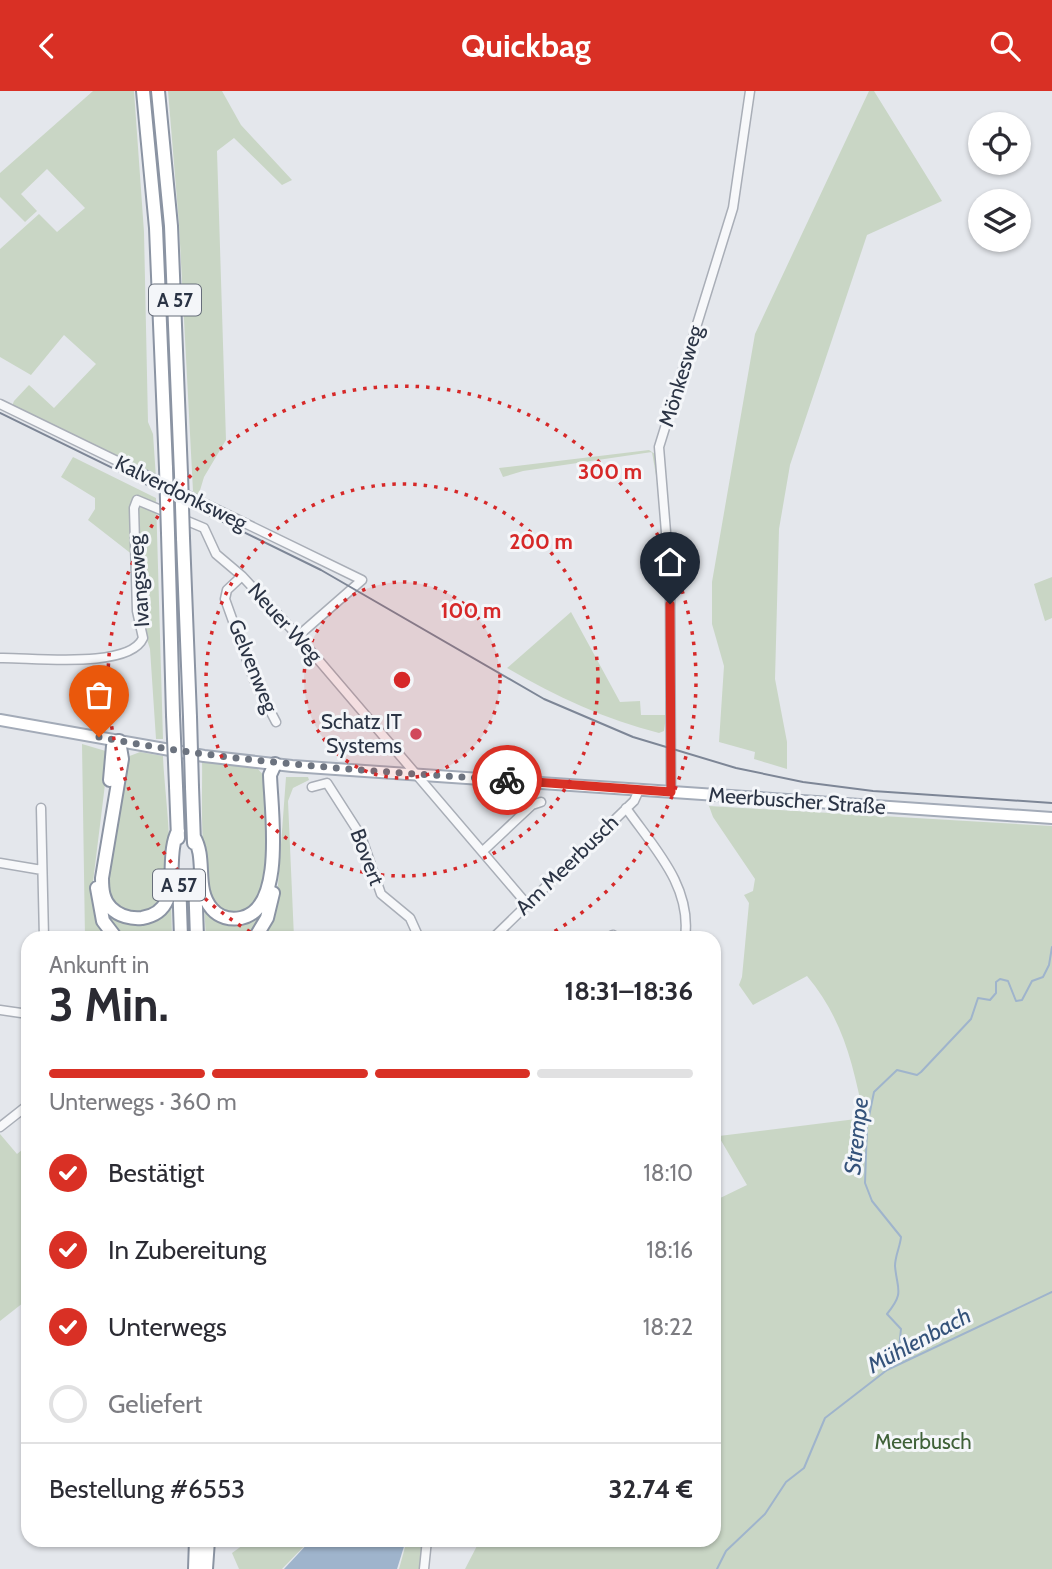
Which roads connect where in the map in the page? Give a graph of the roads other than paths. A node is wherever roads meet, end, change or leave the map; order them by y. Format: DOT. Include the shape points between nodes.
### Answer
graph roads {
  1 [pos="143,91"];
  2 [pos="158,91"];
  3 [pos="750,91"];
  4 [pos="0,404"];
  5 [pos="137,500"];
  6 [pos="242,576"];
  7 [pos="298,636"];
  8 [pos="0,658"];
  9 [pos="0,720"];
  10 [pos="276,722"];
  11 [pos="118,741"];
  12 [pos="275,764"];
  13 [pos="416,774"];
  14 [pos="312,787"];
  15 [pos="639,790"];
  16 [pos="671,792"];
  17 [pos="541,802"];
  18 [pos="41,808"];
  19 [pos="626,808"];
  20 [pos="1052,818"];
  21 [pos="178,831"];
  22 [pos="194,837"];
  23 [pos="483,851"];
  24 [pos="0,863"];
  25 [pos="41,870"];
  26 [pos="526,903"];
  27 [pos="44,931"];
  28 [pos="110,931"];
  29 [pos="181,931"];
  30 [pos="197,931"];
  31 [pos="259,931"];
  32 [pos="416,931"];
  33 [pos="500,931"];
  34 [pos="685,931"];
  35 [pos="0,1010"];
  36 [pos="21,1013"];
  37 [pos="21,1110"];
  38 [pos="0,1127"];
  39 [pos="197,1547"];
  40 [pos="208,1547"];
  41 [pos="426,1547"];
  42 [pos="195,1569"];
  43 [pos="206,1569"];
  44 [pos="424,1569"];
  1 -- 21 [label="highway, A 57, bridge" via="157,240"];
  2 -- 22 [label="highway, A 57, bridge" via="174,277"];
  3 -- 16 [label="street, Mönkesweg" via="733,208 659,447 670,581"];
  4 -- 7 [label="street, Kalverdonksweg" via="362,580"];
  5 -- 6 [label="street, Neuer Weg" via="204,528 214,551"];
  5 -- 8 [label="street, Ivangsweg" via="136,611 141,644 83,662"];
  6 -- 7 [label="street, Neuer Weg"];
  6 -- 10 [label="street, Gelvenweg" via="227,590 225,599 254,680"];
  7 -- 13 [label="street, Neuer Weg"];
  9 -- 11 [label="main road, Meerbuscher Straße"];
  11 -- 12 [label="main road, Meerbuscher Straße"];
  11 -- 21 [label="highway" via="122,759 102,878 102,892 112,909 131,918 160,910 171,891 171,844"];
  11 -- 28 [label="highway" via="113,751 97,891 103,922"];
  12 -- 13 [label="main road, Meerbuscher Straße"];
  12 -- 22 [label="highway" via="270,775 271,881 266,900 255,912 236,919 212,909 206,900 200,846"];
  12 -- 31 [label="highway" via="279,776 275,878 267,918"];
  13 -- 15 [label="main road, Meerbuscher Straße"];
  13 -- 23 [label="street, Neuer Weg"];
  14 -- 32 [label="street, Bovert" via="327,783 361,836 381,894 410,918"];
  15 -- 16 [label="main road, Meerbuscher Straße"];
  15 -- 19 [label="street, Am Meerbusch"];
  16 -- 20 [label="main road, Meerbuscher Straße"];
  17 -- 23 [label="street"];
  18 -- 25 [label="street"];
  19 -- 26 [label="street, Am Meerbusch"];
  19 -- 34 [label="street" via="679,886"];
  21 -- 29 [label="highway, A 57"];
  22 -- 30 [label="highway, A 57"];
  23 -- 26 [label="street, Neuer Weg"];
  24 -- 25 [label="street"];
  25 -- 27 [label="street"];
  26 -- 33 [label="street, Am Meerbusch"];
  35 -- 36 [label="street"];
  37 -- 38 [label="street"];
  39 -- 42 [label="highway"];
  40 -- 43 [label="highway"];
  41 -- 44 [label="street"];
}
